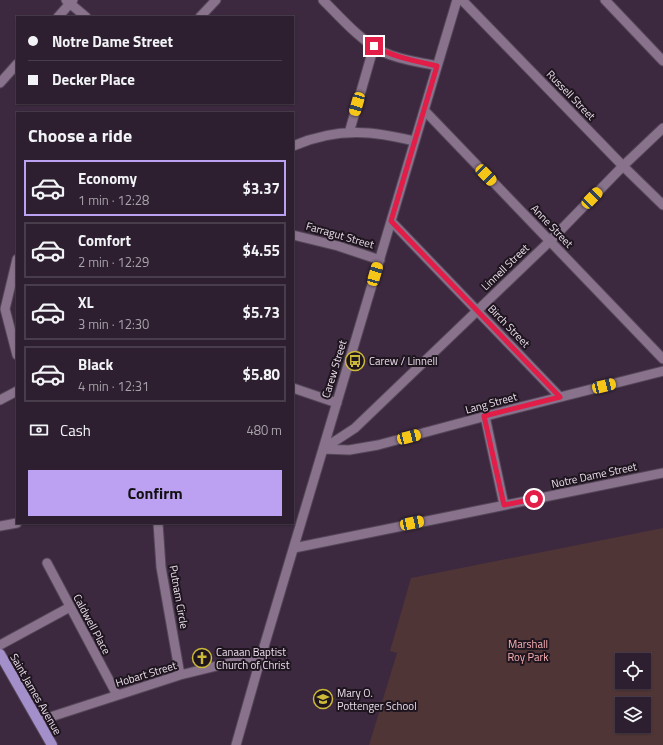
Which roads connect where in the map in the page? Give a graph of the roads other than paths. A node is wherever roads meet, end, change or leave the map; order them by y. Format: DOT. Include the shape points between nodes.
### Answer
graph roads {
  1 [pos="216,0"];
  2 [pos="323,0"];
  3 [pos="457,0"];
  4 [pos="462,0"];
  5 [pos="605,0"];
  6 [pos="70,1"];
  7 [pos="59,16"];
  8 [pos="85,16"];
  9 [pos="201,16"];
  10 [pos="374,46"];
  11 [pos="663,61"];
  12 [pos="16,65"];
  13 [pos="437,66"];
  14 [pos="0,83"];
  15 [pos="424,110"];
  16 [pos="663,128"];
  17 [pos="349,133"];
  18 [pos="415,141"];
  19 [pos="294,146"];
  20 [pos="623,166"];
  21 [pos="663,205"];
  22 [pos="391,221"];
  23 [pos="294,236"];
  24 [pos="550,241"];
  25 [pos="380,260"];
  26 [pos="16,262"];
  27 [pos="2,309"];
  28 [pos="477,311"];
  29 [pos="16,352"];
  30 [pos="663,359"];
  31 [pos="663,371"];
  32 [pos="294,388"];
  33 [pos="16,392"];
  34 [pos="560,397"];
  35 [pos="0,400"];
  36 [pos="337,403"];
  37 [pos="484,416"];
  38 [pos="323,449"];
  39 [pos="663,473"];
  40 [pos="504,505"];
  41 [pos="16,522"];
  42 [pos="158,524"];
  43 [pos="0,526"];
  44 [pos="294,548"];
  45 [pos="47,563"];
  46 [pos="70,607"];
  47 [pos="0,645"];
  48 [pos="0,654"];
  49 [pos="262,655"];
  50 [pos="180,676"];
  51 [pos="117,695"];
  52 [pos="38,721"];
  53 [pos="52,745"];
  54 [pos="236,745"];
  1 -- 9 [label="street"];
  2 -- 10 [label="street"];
  3 -- 13 [label="street, Carew Street"];
  4 -- 20 [label="street, Russell Street"];
  5 -- 11 [label="street"];
  6 -- 7 [label="street"];
  6 -- 8 [label="street"];
  10 -- 13 [label="street" via="397,57"];
  10 -- 17 [label="street"];
  12 -- 14 [label="street"];
  13 -- 15 [label="street, Carew Street"];
  15 -- 18 [label="street, Carew Street"];
  15 -- 24 [label="street, Anne Street"];
  16 -- 20 [label="street, Linnell Street"];
  17 -- 18 [label="street" via="368,132"];
  17 -- 19 [label="street" via="334,134"];
  18 -- 22 [label="street, Carew Street"];
  20 -- 21 [label="street, Russell Street"];
  20 -- 24 [label="street, Linnell Street"];
  22 -- 25 [label="street, Carew Street"];
  22 -- 28 [label="street, Birch Street"];
  23 -- 25 [label="street, Farragut Street" via="338,246"];
  24 -- 28 [label="street, Linnell Street"];
  24 -- 30 [label="street, Anne Street"];
  25 -- 36 [label="street, Carew Street"];
  26 -- 27 [label="street"];
  27 -- 29 [label="street"];
  28 -- 34 [label="street, Birch Street"];
  28 -- 38 [label="street, Linnell Street" via="355,428"];
  31 -- 34 [label="street, Lang Street"];
  32 -- 36 [label="street"];
  33 -- 35 [label="street"];
  34 -- 37 [label="street, Lang Street"];
  36 -- 38 [label="street, Carew Street"];
  37 -- 38 [label="street, Lang Street" via="378,445 349,450"];
  37 -- 40 [label="street"];
  38 -- 44 [label="street, Carew Street"];
  39 -- 40 [label="street, Notre Dame Street"];
  40 -- 44 [label="street, Notre Dame Street"];
  41 -- 43 [label="street"];
  42 -- 50 [label="street, Putnam Circle" via="161,567"];
  44 -- 49 [label="street, Carew Street"];
  45 -- 46 [label="street, Caldwell Place"];
  46 -- 47 [label="street"];
  46 -- 51 [label="street, Caldwell Place"];
  48 -- 52 [label="main road, Saint James Avenue"];
  49 -- 50 [label="street, Hobart Street"];
  49 -- 54 [label="street, Carew Street"];
  50 -- 51 [label="street, Hobart Street"];
  51 -- 52 [label="street, Hobart Street"];
  52 -- 53 [label="main road, Saint James Avenue"];
}
